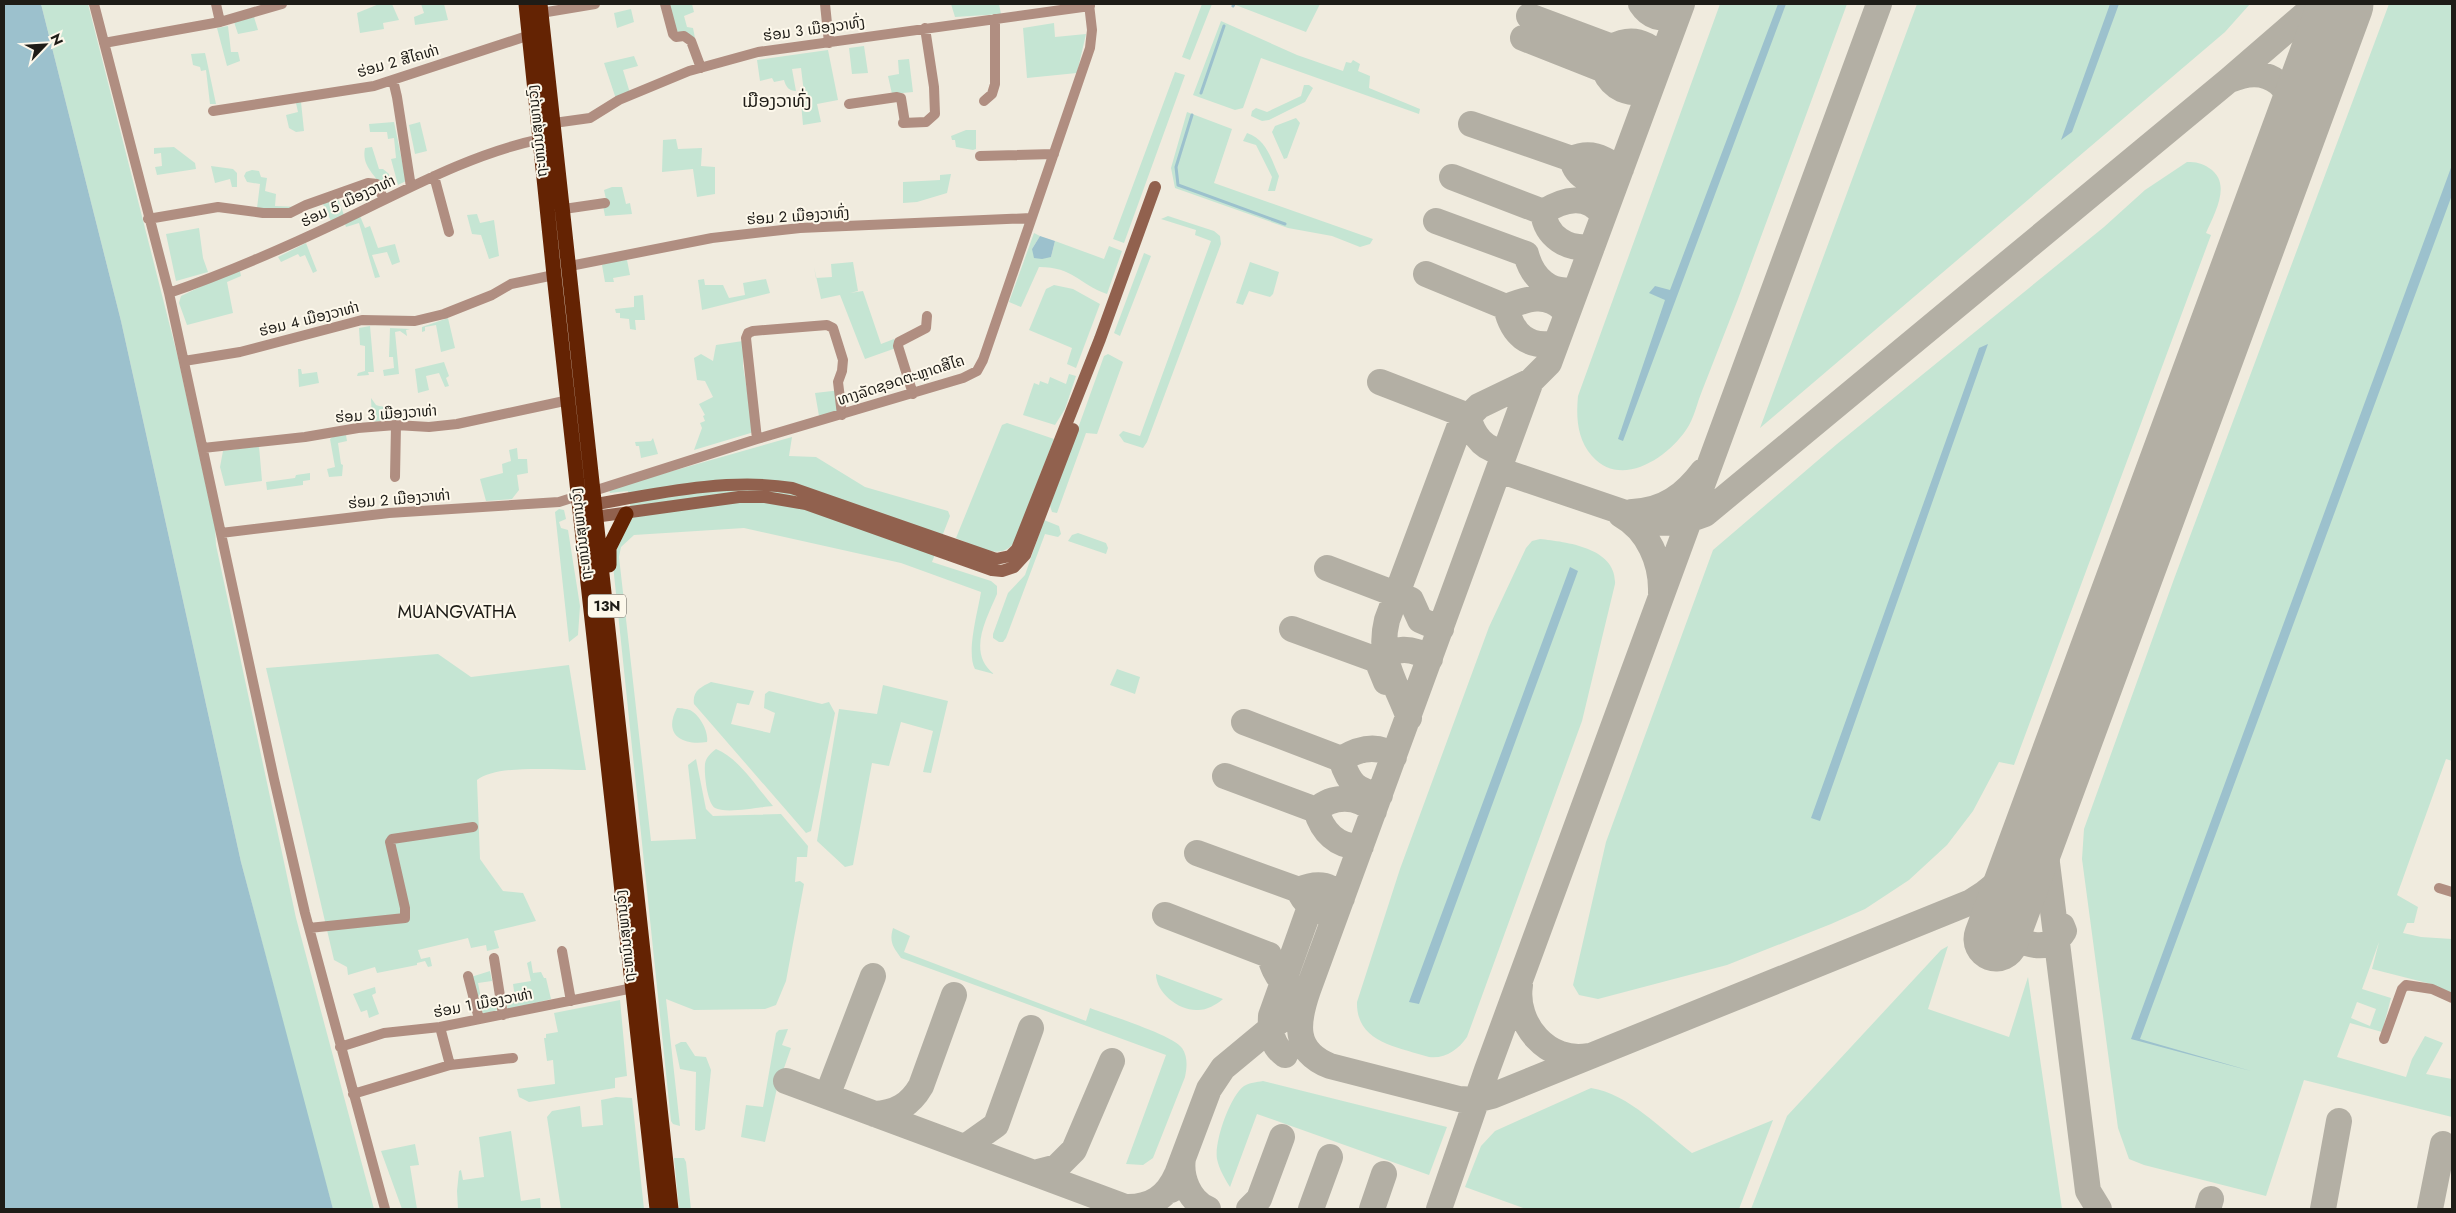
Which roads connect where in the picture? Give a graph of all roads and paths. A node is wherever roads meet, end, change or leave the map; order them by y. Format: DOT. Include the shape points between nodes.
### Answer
graph roads {
  1 [pos="94,4"];
  2 [pos="216,4"];
  3 [pos="282,4"];
  4 [pos="526,4"];
  5 [pos="595,4"];
  6 [pos="665,4"];
  7 [pos="825,4"];
  8 [pos="1090,5"];
  9 [pos="541,8"];
  10 [pos="996,18"];
  11 [pos="220,22"];
  12 [pos="925,28"];
  13 [pos="530,35"];
  14 [pos="104,43"];
  15 [pos="829,43"];
  16 [pos="701,68"];
  17 [pos="393,80"];
  18 [pos="984,101"];
  19 [pos="849,104"];
  20 [pos="213,111"];
  21 [pos="554,123"];
  22 [pos="541,139"];
  23 [pos="1054,154"];
  24 [pos="980,156"];
  25 [pos="434,176"];
  26 [pos="411,187"];
  27 [pos="1155,187"];
  28 [pos="384,200"];
  29 [pos="605,203"];
  30 [pos="564,209"];
  31 [pos="1031,218"];
  32 [pos="148,219"];
  33 [pos="449,232"];
  34 [pos="570,266"];
  35 [pos="554,274"];
  36 [pos="168,294"];
  37 [pos="927,316"];
  38 [pos="184,361"];
  39 [pos="913,394"];
  40 [pos="569,400"];
  41 [pos="842,415"];
  42 [pos="396,425"];
  43 [pos="756,440"];
  44 [pos="203,448"];
  45 [pos="395,477"];
  46 [pos="721,485"];
  47 [pos="723,500"];
  48 [pos="815,502"];
  49 [pos="588,505"];
  50 [pos="626,514"];
  51 [pos="221,532"];
  52 [pos="613,656"];
  53 [pos="473,827"];
  54 [pos="2439,888"];
  55 [pos="2452,892"];
  56 [pos="309,928"];
  57 [pos="562,952"];
  58 [pos="494,958"];
  59 [pos="468,976"];
  60 [pos="633,988"];
  61 [pos="2452,998"];
  62 [pos="571,1001"];
  63 [pos="503,1014"];
  64 [pos="479,1019"];
  65 [pos="440,1027"];
  66 [pos="2384,1039"];
  67 [pos="340,1047"];
  68 [pos="514,1058"];
  69 [pos="450,1065"];
  70 [pos="353,1094"];
  71 [pos="385,1209"];
  72 [pos="657,1209"];
  73 [pos="671,1209"];
  1 -- 14 [label="street"];
  2 -- 11 [label="street"];
  3 -- 11 [label="street"];
  4 -- 13 [label="highway, ຖະຫນົນສຸພານຸວົງ / 13N"];
  5 -- 9 [label="street"];
  6 -- 16 [label="street" via="673,34 691,41"];
  7 -- 15 [label="street"];
  8 -- 10 [label="street, ຮ່ອມ 3 ເມືອງວາທົ່ງ"];
  8 -- 23 [label="street, ທາງລັດຊອດຕະຫຼາດສີໄຄ" via="1090,48"];
  9 -- 21 [label="highway, ຖະຫນົນສຸພານຸວົງ / 13N"];
  10 -- 12 [label="street, ຮ່ອມ 3 ເມືອງວາທົ່ງ"];
  10 -- 18 [label="street" via="995,84 992,94"];
  11 -- 14 [label="street"];
  12 -- 15 [label="street, ຮ່ອມ 3 ເມືອງວາທົ່ງ"];
  12 -- 19 [label="street" via="935,114 926,122 904,123 901,98"];
  13 -- 17 [label="street, ຮ່ອມ 2 ສີໄຄທ່າ"];
  13 -- 22 [label="highway, ຖະຫນົນສຸພານຸວົງ / 13N"];
  14 -- 32 [label="street"];
  15 -- 16 [label="street, ຮ່ອມ 3 ເມືອງວາທົ່ງ" via="758,52"];
  16 -- 21 [label="street, ຮ່ອມ 3 ເມືອງວາທົ່ງ" via="620,100 590,118"];
  17 -- 20 [label="street, ຮ່ອມ 2 ສີໄຄທ່າ" via="374,86"];
  17 -- 26 [label="street"];
  21 -- 30 [label="highway, ຖະຫນົນສຸພານຸວົງ / 13N"];
  22 -- 25 [label="street, ຮ່ອມ 5 ເມືອງວາທ່າ" via="508,146"];
  22 -- 35 [label="highway, ຖະຫນົນສຸພານຸວົງ / 13N"];
  23 -- 24 [label="street"];
  23 -- 31 [label="street, ທາງລັດຊອດຕະຫຼາດສີໄຄ"];
  25 -- 26 [label="street, ຮ່ອມ 5 ເມືອງວາທ່າ"];
  25 -- 33 [label="street"];
  26 -- 28 [label="street, ຮ່ອມ 5 ເມືອງວາທ່າ"];
  27 -- 48 [label="street" via="1100,339 1017,549 1010,556 996,559 947,548"];
  28 -- 32 [label="street" via="377,184 368,183 290,213 218,208"];
  28 -- 36 [label="street, ຮ່ອມ 5 ເມືອງວາທ່າ" via="232,271"];
  29 -- 30 [label="street"];
  30 -- 34 [label="highway, ຖະຫນົນສຸພານຸວົງ / 13N"];
  31 -- 34 [label="street, ຮ່ອມ 2 ເມືອງວາທົ່ງ" via="800,228 712,238"];
  31 -- 39 [label="street, ທາງລັດຊອດຕະຫຼາດສີໄຄ" via="984,360 977,371"];
  32 -- 36 [label="street"];
  34 -- 49 [label="highway, ຖະຫນົນສຸພານຸວົງ / 13N"];
  35 -- 38 [label="street, ຮ່ອມ 4 ເມືອງວາທ່າ" via="511,284 492,295 414,321 362,320 240,352"];
  35 -- 40 [label="highway, ຖະຫນົນສຸພານຸວົງ / 13N"];
  36 -- 38 [label="street"];
  37 -- 39 [label="street" via="926,328 899,342 898,346"];
  38 -- 44 [label="street"];
  39 -- 41 [label="street, ທາງລັດຊອດຕະຫຼາດສີໄຄ"];
  40 -- 42 [label="street, ຮ່ອມ 3 ເມືອງວາທ່າ" via="457,424 430,427"];
  40 -- 49 [label="highway, ຖະຫນົນສຸພານຸວົງ / 13N"];
  41 -- 43 [label="street, ທາງລັດຊອດຕະຫຼາດສີໄຄ"];
  41 -- 43 [label="street" via="838,382 843,360 833,328 752,331 746,338"];
  42 -- 44 [label="street, ຮ່ອມ 3 ເມືອງວາທ່າ"];
  42 -- 45 [label="street"];
  43 -- 49 [label="street, ທາງລັດຊອດຕະຫຼາດສີໄຄ"];
  44 -- 51 [label="street"];
  46 -- 47 [label="street"];
  46 -- 48 [label="street" via="766,484 792,488"];
  46 -- 49 [label="street"];
  47 -- 48 [label="street" via="765,497"];
  47 -- 50 [label="street"];
  49 -- 50 [label="street"];
  49 -- 51 [label="street, ຮ່ອມ 2 ເມືອງວາທ່າ" via="559,502 389,514"];
  49 -- 52 [label="highway, ຖະຫນົນສຸພານຸວົງ / 13N"];
  49 -- 60 [label="highway, ຖະຫນົນສຸພານຸວົງ / 13N"];
  50 -- 52 [label="highway" via="609,548 608,572 615,640"];
  51 -- 56 [label="street"];
  52 -- 73 [label="highway, ຖະຫນົນສຸພານຸວົງ / 13N"];
  53 -- 56 [label="street" via="392,839 405,918"];
  54 -- 55 [label="street"];
  56 -- 67 [label="street"];
  57 -- 62 [label="street"];
  58 -- 63 [label="street"];
  59 -- 64 [label="street"];
  60 -- 62 [label="street, ຮ່ອມ 1 ເມືອງວາທ່າ"];
  60 -- 72 [label="highway, ຖະຫນົນສຸພານຸວົງ / 13N"];
  61 -- 66 [label="street" via="2432,989 2406,985"];
  62 -- 63 [label="street, ຮ່ອມ 1 ເມືອງວາທ່າ"];
  63 -- 64 [label="street, ຮ່ອມ 1 ເມືອງວາທ່າ"];
  64 -- 65 [label="street, ຮ່ອມ 1 ເມືອງວາທ່າ"];
  65 -- 67 [label="street, ຮ່ອມ 1 ເມືອງວາທ່າ" via="384,1033"];
  65 -- 69 [label="street"];
  67 -- 70 [label="street"];
  68 -- 69 [label="street"];
  69 -- 70 [label="street"];
  70 -- 71 [label="street"];
}
